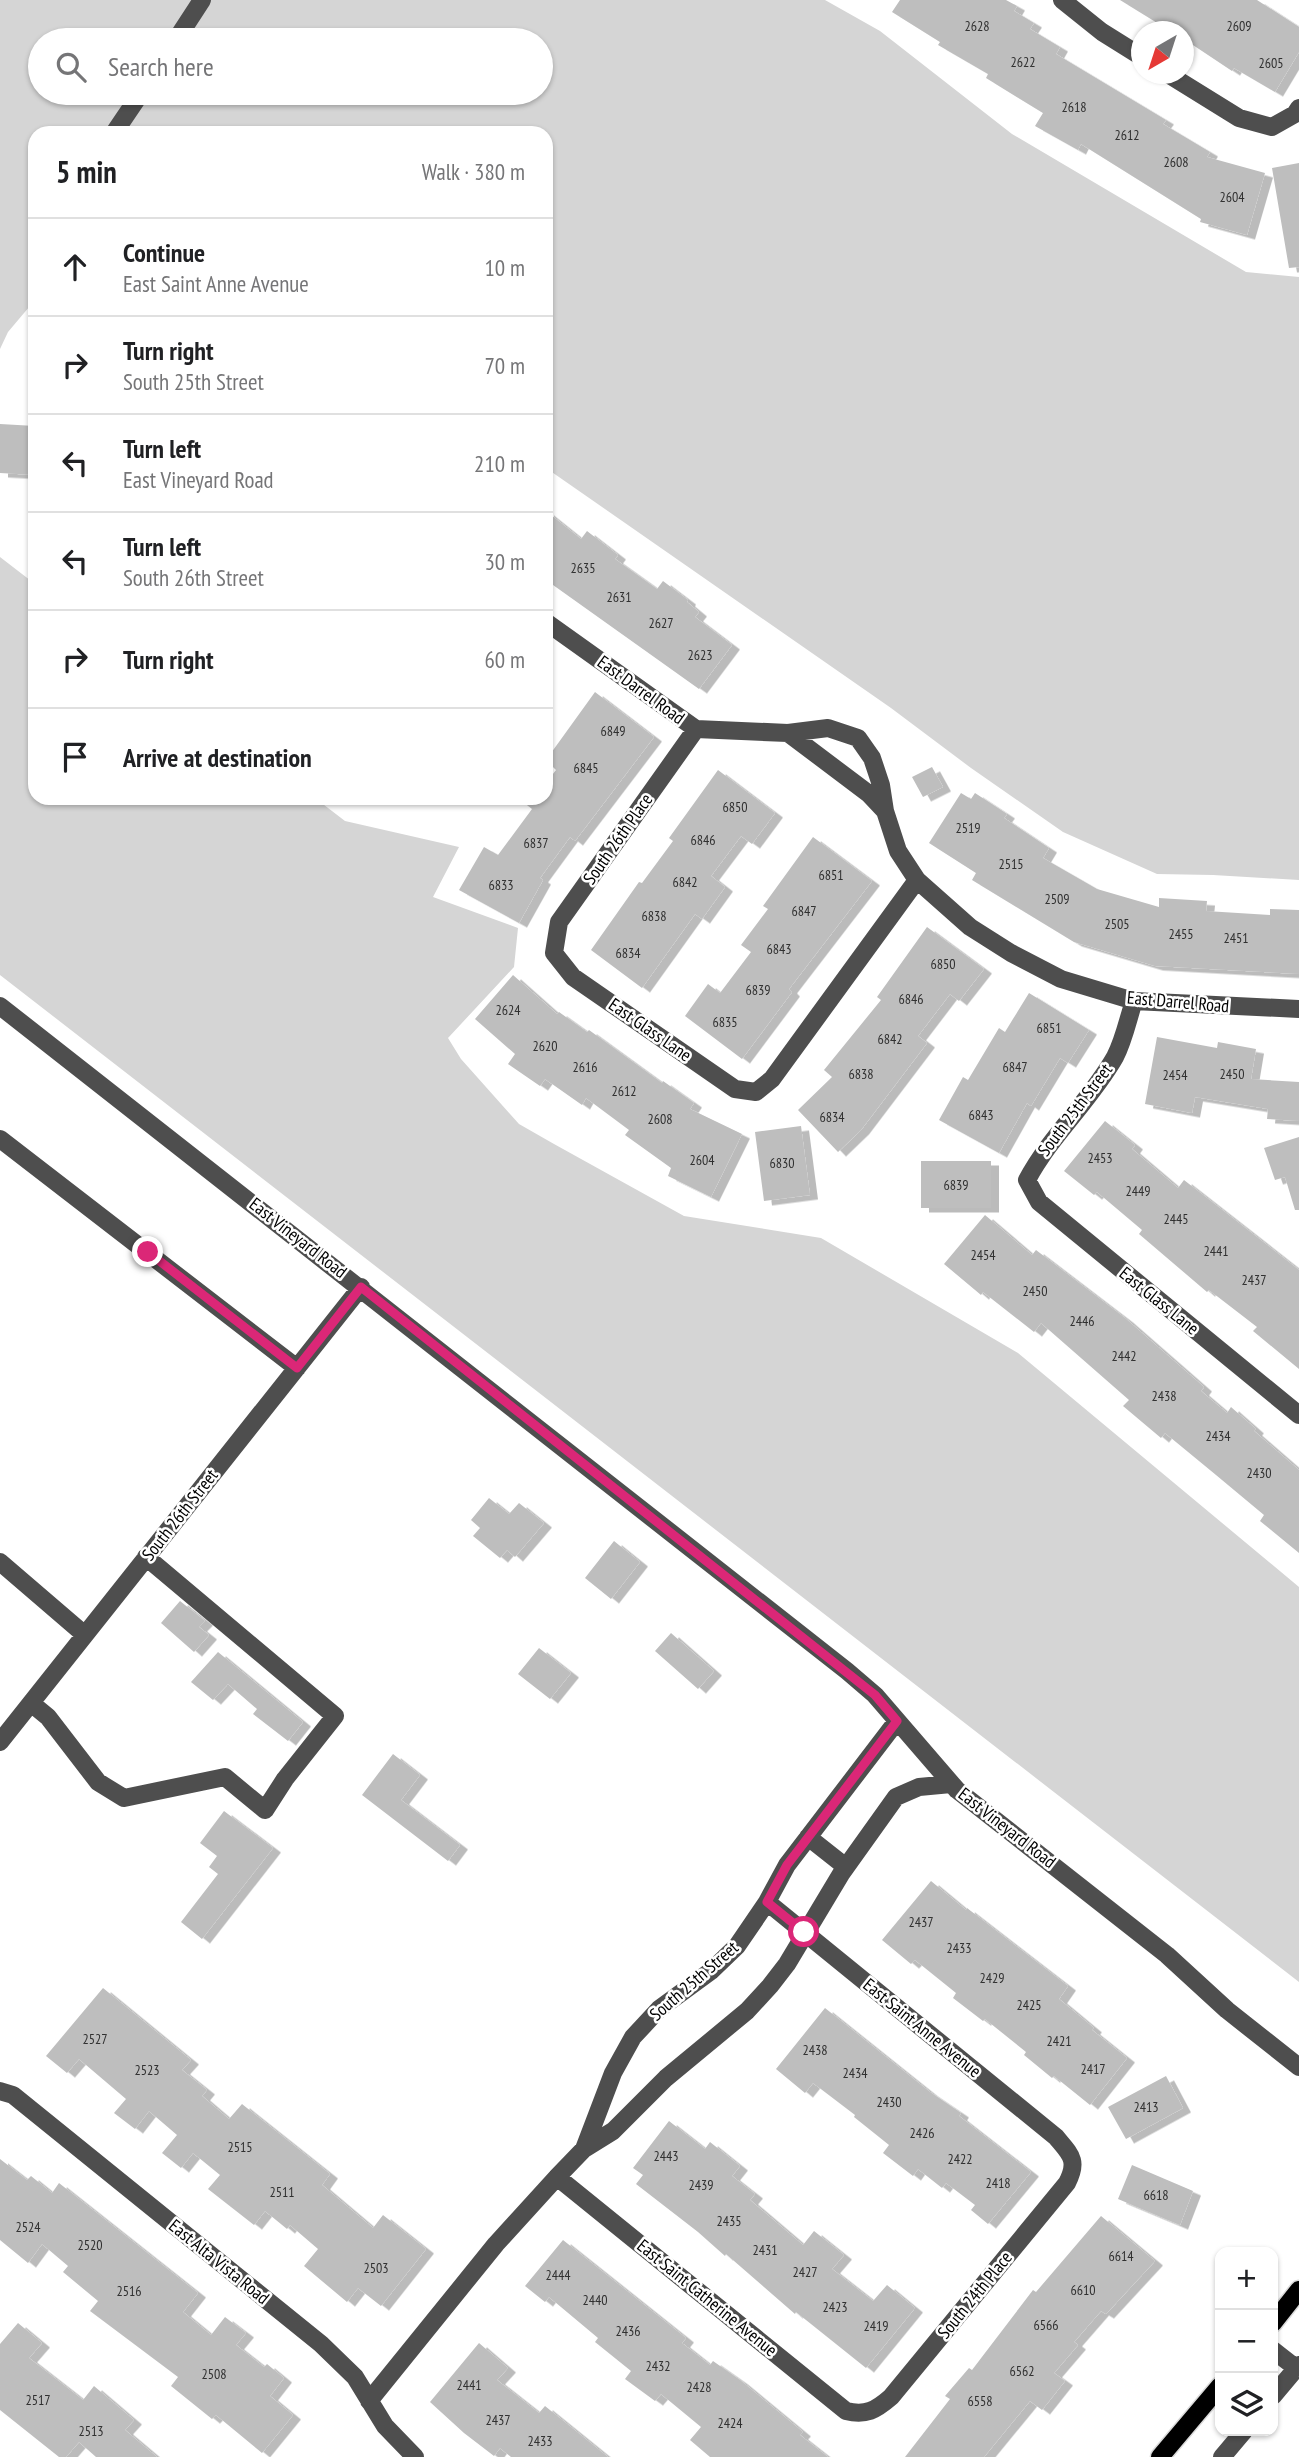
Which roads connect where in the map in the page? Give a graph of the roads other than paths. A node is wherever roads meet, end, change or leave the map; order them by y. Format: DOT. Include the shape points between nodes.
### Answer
graph roads {
  1 [pos="202,0"];
  2 [pos="1062,0"];
  3 [pos="184,28"];
  4 [pos="1131,50"];
  5 [pos="1184,84"];
  6 [pos="133,105"];
  7 [pos="1299,108"];
  8 [pos="119,126"];
  9 [pos="553,627"];
  10 [pos="696,729"];
  11 [pos="788,733"];
  12 [pos="885,811"];
  13 [pos="917,880"];
  14 [pos="554,953"];
  15 [pos="1134,1001"];
  16 [pos="0,1006"];
  17 [pos="1299,1009"];
  18 [pos="0,1139"];
  19 [pos="1027,1180"];
  20 [pos="361,1287"];
  21 [pos="297,1368"];
  22 [pos="1299,1415"];
  23 [pos="146,1557"];
  24 [pos="0,1562"];
  25 [pos="85,1635"];
  26 [pos="31,1703"];
  27 [pos="897,1721"];
  28 [pos="0,1742"];
  29 [pos="951,1784"];
  30 [pos="808,1837"];
  31 [pos="846,1867"];
  32 [pos="767,1902"];
  33 [pos="804,1932"];
  34 [pos="1299,2067"];
  35 [pos="0,2091"];
  36 [pos="584,2149"];
  37 [pos="1073,2159"];
  38 [pos="557,2177"];
  39 [pos="1299,2290"];
  40 [pos="1278,2317"];
  41 [pos="1278,2353"];
  42 [pos="1297,2366"];
  43 [pos="1278,2390"];
  44 [pos="1215,2392"];
  45 [pos="369,2400"];
  46 [pos="859,2414"];
  47 [pos="1240,2436"];
  48 [pos="415,2457"];
  49 [pos="1160,2457"];
  50 [pos="1222,2457"];
  1 -- 3 [label="street"];
  2 -- 4 [label="street"];
  5 -- 7 [label="street" via="1239,118 1272,127"];
  6 -- 8 [label="street"];
  9 -- 10 [label="street, East Darrel Road"];
  10 -- 11 [label="street, East Darrel Road"];
  10 -- 14 [label="street, South 26th Place" via="559,922"];
  11 -- 12 [label="street, East Darrel Road"];
  11 -- 12 [label="street, East Darrel Road" via="828,728 858,738 872,758"];
  12 -- 13 [label="street, East Darrel Road" via="898,851"];
  13 -- 14 [label="street, East Glass Lane" via="772,1079 756,1091 735,1089 573,976"];
  13 -- 15 [label="street, East Darrel Road" via="970,927 1011,953 1061,979"];
  15 -- 17 [label="street, East Darrel Road"];
  15 -- 19 [label="street, South 25th Street" via="1116,1055"];
  16 -- 20 [label="street, East Vineyard Road"];
  18 -- 21 [label="street"];
  19 -- 22 [label="street, East Glass Lane" via="1039,1202"];
  20 -- 21 [label="street, South 26th Street"];
  20 -- 27 [label="street, East Vineyard Road" via="847,1671"];
  21 -- 23 [label="street, South 26th Street"];
  23 -- 25 [label="street, South 26th Street"];
  23 -- 26 [label="street" via="335,1716 265,1810 225,1777 124,1798 98,1782 48,1717"];
  24 -- 25 [label="street"];
  25 -- 26 [label="street, South 26th Street"];
  26 -- 28 [label="street, South 26th Street"];
  27 -- 29 [label="street, East Vineyard Road"];
  27 -- 30 [label="street, South 25th Street"];
  29 -- 31 [label="street, South 25th Street" via="919,1787 896,1797"];
  29 -- 34 [label="street, East Vineyard Road" via="1167,1955"];
  30 -- 31 [label="street"];
  30 -- 32 [label="street, South 25th Street"];
  31 -- 33 [label="street, South 25th Street"];
  32 -- 33 [label="street, East Saint Anne Avenue"];
  32 -- 36 [label="street, South 25th Street" via="737,1946 659,2009 633,2037 613,2073"];
  33 -- 36 [label="street, South 25th Street" via="787,1964 747,2011 666,2078 613,2131"];
  33 -- 37 [label="street, East Saint Anne Avenue" via="1056,2137"];
  35 -- 45 [label="street, East Alta Vista Road" via="13,2095 321,2344 355,2377"];
  36 -- 38 [label="street, South 25th Street"];
  37 -- 46 [label="street, South 24th Place" via="1067,2183 891,2397 874,2411"];
  38 -- 45 [label="street, South 25th Street"];
  38 -- 46 [label="street, East Saint Catherine Avenue" via="846,2412"];
  39 -- 40 [label="main road"];
  41 -- 42 [label="street"];
  42 -- 43 [label="street"];
  44 -- 49 [label="main road"];
  45 -- 48 [label="street, East Alta Vista Road" via="385,2426"];
  47 -- 50 [label="street"];
}
